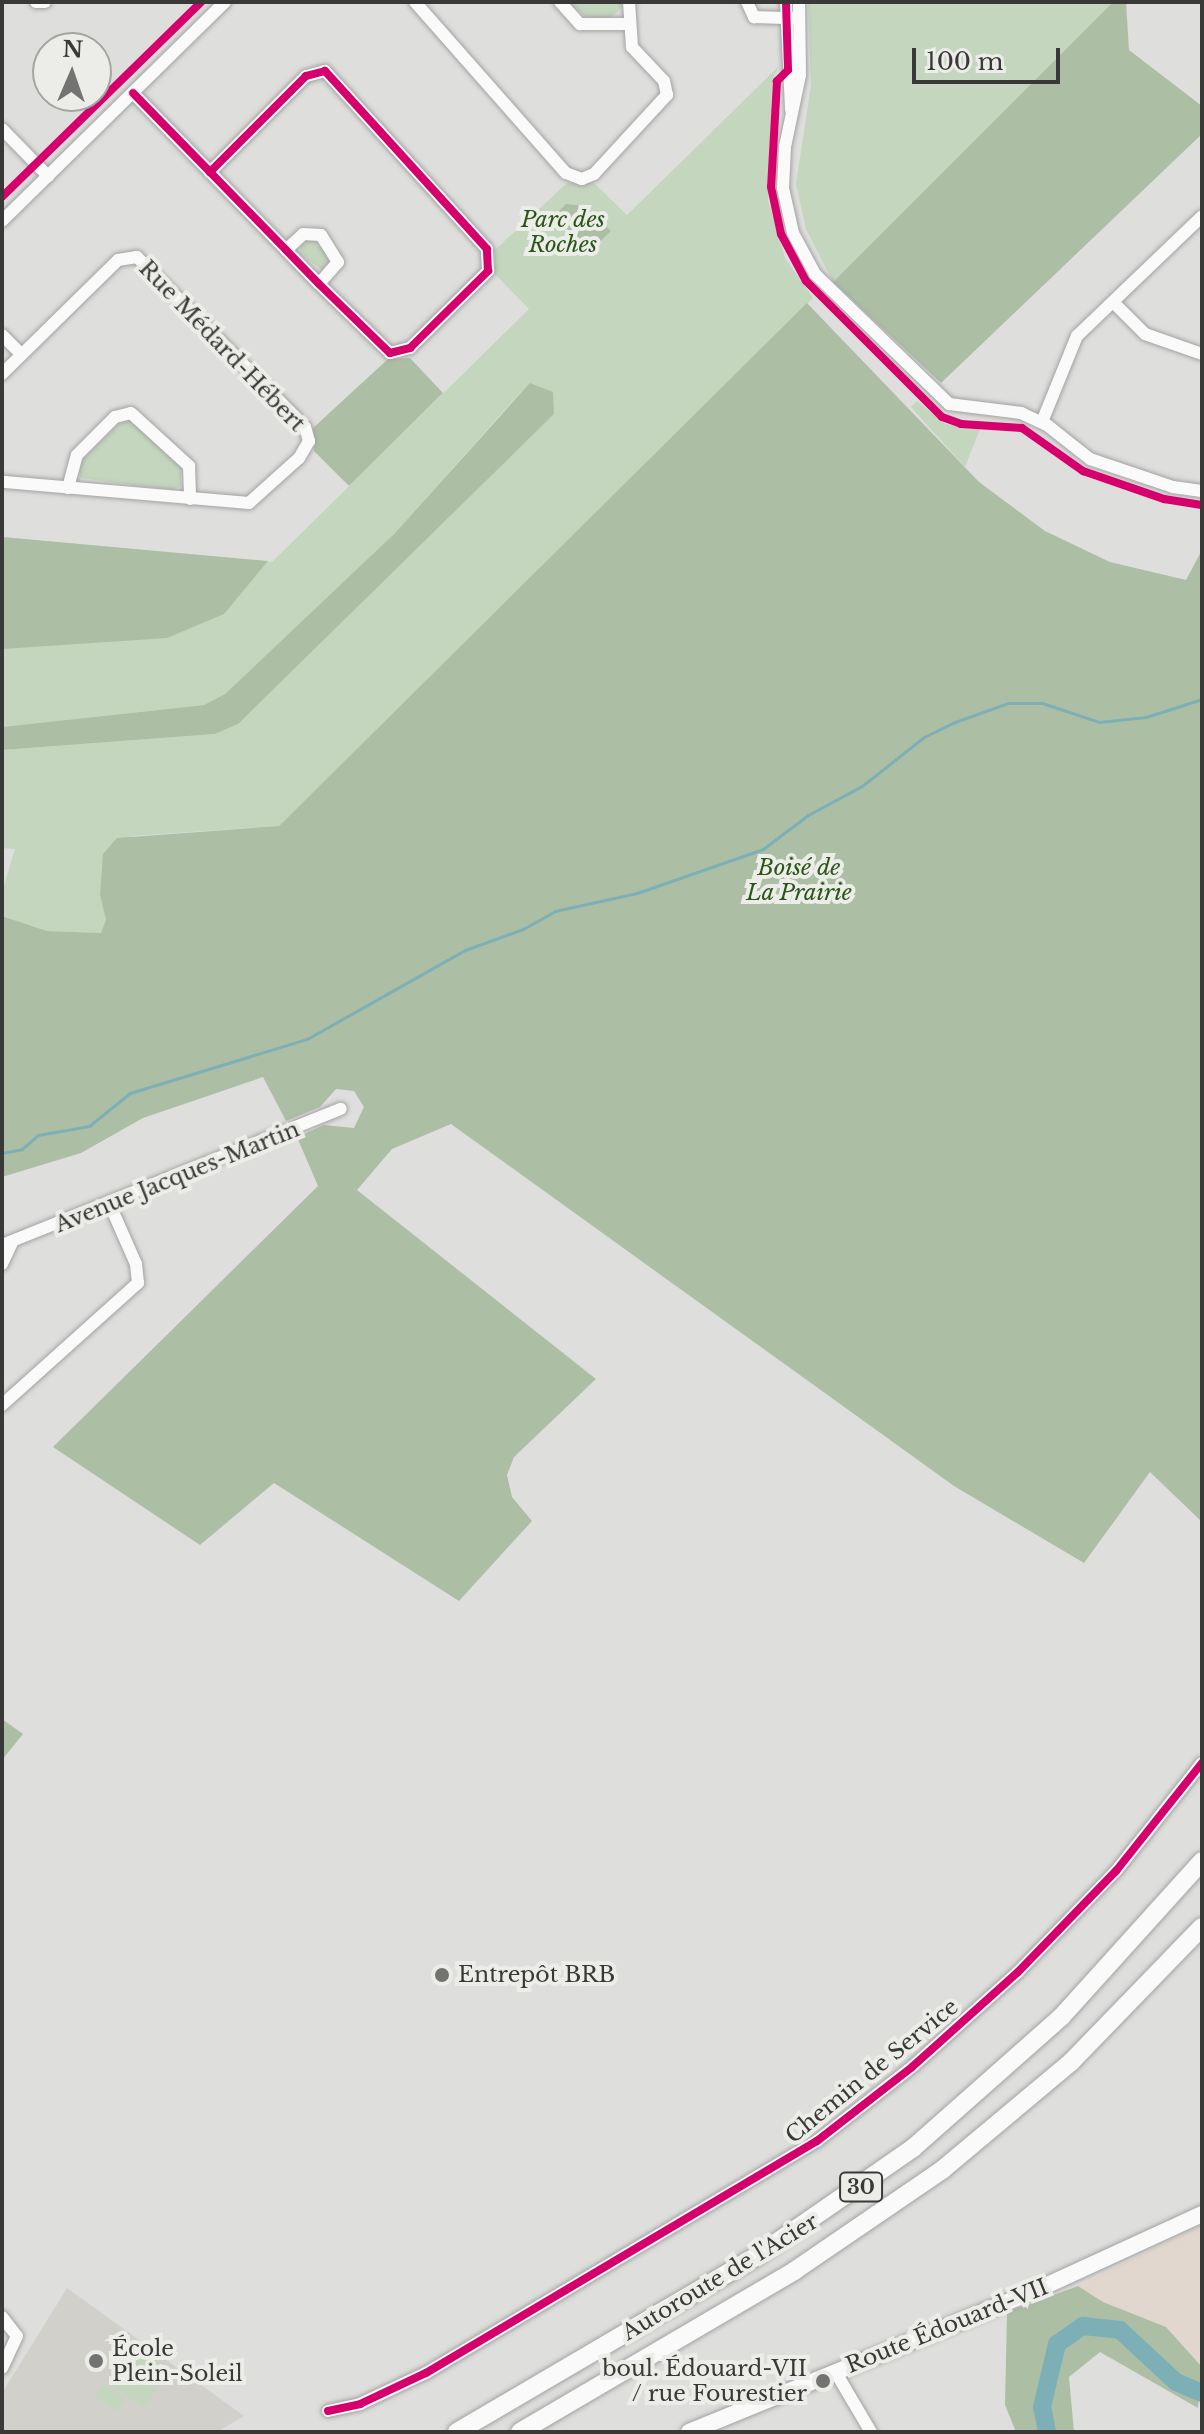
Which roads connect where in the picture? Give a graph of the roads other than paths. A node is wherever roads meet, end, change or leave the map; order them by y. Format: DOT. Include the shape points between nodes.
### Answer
graph roads {
  1 [pos="36,2"];
  2 [pos="45,2"];
  3 [pos="225,2"];
  4 [pos="415,2"];
  5 [pos="560,2"];
  6 [pos="629,2"];
  7 [pos="747,2"];
  8 [pos="786,2"];
  9 [pos="799,2"];
  10 [pos="793,18"];
  11 [pos="629,24"];
  12 [pos="133,93"];
  13 [pos="2,129"];
  14 [pos="210,172"];
  15 [pos="48,176"];
  16 [pos="1202,216"];
  17 [pos="2,221"];
  18 [pos="286,250"];
  19 [pos="319,284"];
  20 [pos="1113,302"];
  21 [pos="2,335"];
  22 [pos="21,354"];
  23 [pos="1202,354"];
  24 [pos="2,374"];
  25 [pos="1042,422"];
  26 [pos="2,482"];
  27 [pos="68,488"];
  28 [pos="1202,491"];
  29 [pos="190,499"];
  30 [pos="341,1109"];
  31 [pos="110,1205"];
  32 [pos="7,1244"];
  33 [pos="2,1264"];
  34 [pos="2,1405"];
  35 [pos="1202,1763"];
  36 [pos="1202,1861"];
  37 [pos="1202,1927"];
  38 [pos="1202,2214"];
  39 [pos="2,2317"];
  40 [pos="2,2368"];
  41 [pos="835,2371"];
  42 [pos="328,2411"];
  43 [pos="457,2432"];
  44 [pos="520,2432"];
  45 [pos="689,2432"];
  46 [pos="871,2432"];
  1 -- 2 [label="street"];
  3 -- 12 [label="street"];
  4 -- 11 [label="street" via="566,173 577,179 594,174 666,100 664,81 632,47"];
  5 -- 11 [label="street" via="580,24"];
  6 -- 11 [label="street"];
  7 -- 10 [label="street" via="754,17"];
  8 -- 10 [label="street"];
  9 -- 10 [label="street"];
  10 -- 25 [label="street" via="784,198 795,237 815,274 941,398 964,409 1009,410"];
  12 -- 14 [label="street"];
  12 -- 15 [label="street"];
  13 -- 15 [label="street"];
  14 -- 18 [label="street"];
  14 -- 19 [label="street" via="306,76 325,71 490,254 486,275 398,354 385,350"];
  15 -- 17 [label="street"];
  16 -- 20 [label="street"];
  18 -- 19 [label="street"];
  18 -- 19 [label="street" via="307,232 321,235 338,259"];
  20 -- 23 [label="street" via="1150,337"];
  20 -- 25 [label="street" via="1074,342"];
  21 -- 22 [label="street"];
  22 -- 24 [label="street, Rue Médard-Hébert"];
  22 -- 29 [label="street, Rue Médard-Hébert" via="118,260 141,260 309,436 303,454 253,502"];
  25 -- 28 [label="street" via="1096,462"];
  26 -- 27 [label="street, Rue Médard-Hébert"];
  27 -- 29 [label="street, Rue Médard-Hébert"];
  27 -- 29 [label="street" via="77,455 115,417 131,413 189,466"];
  30 -- 31 [label="street, Avenue Jacques-Martin"];
  31 -- 32 [label="street, Avenue Jacques-Martin"];
  31 -- 34 [label="street" via="136,1264 138,1283"];
  32 -- 33 [label="street, Avenue Jacques-Martin"];
  35 -- 42 [label="street, Chemin de Service" via="1116,1871 1028,1963 902,2075 817,2141 426,2373 360,2404"];
  36 -- 43 [label="highway, Autoroute de l'Acier / 30" via="1062,2016 913,2148 748,2262"];
  37 -- 44 [label="highway, Autoroute de l'Acier / 30" via="1071,2062 942,2170 794,2271"];
  38 -- 41 [label="main road, Route Édouard-VII" via="1016,2300"];
  39 -- 40 [label="street" via="17,2336"];
  41 -- 45 [label="main road, Route Édouard-VII"];
  41 -- 46 [label="street"];
}
